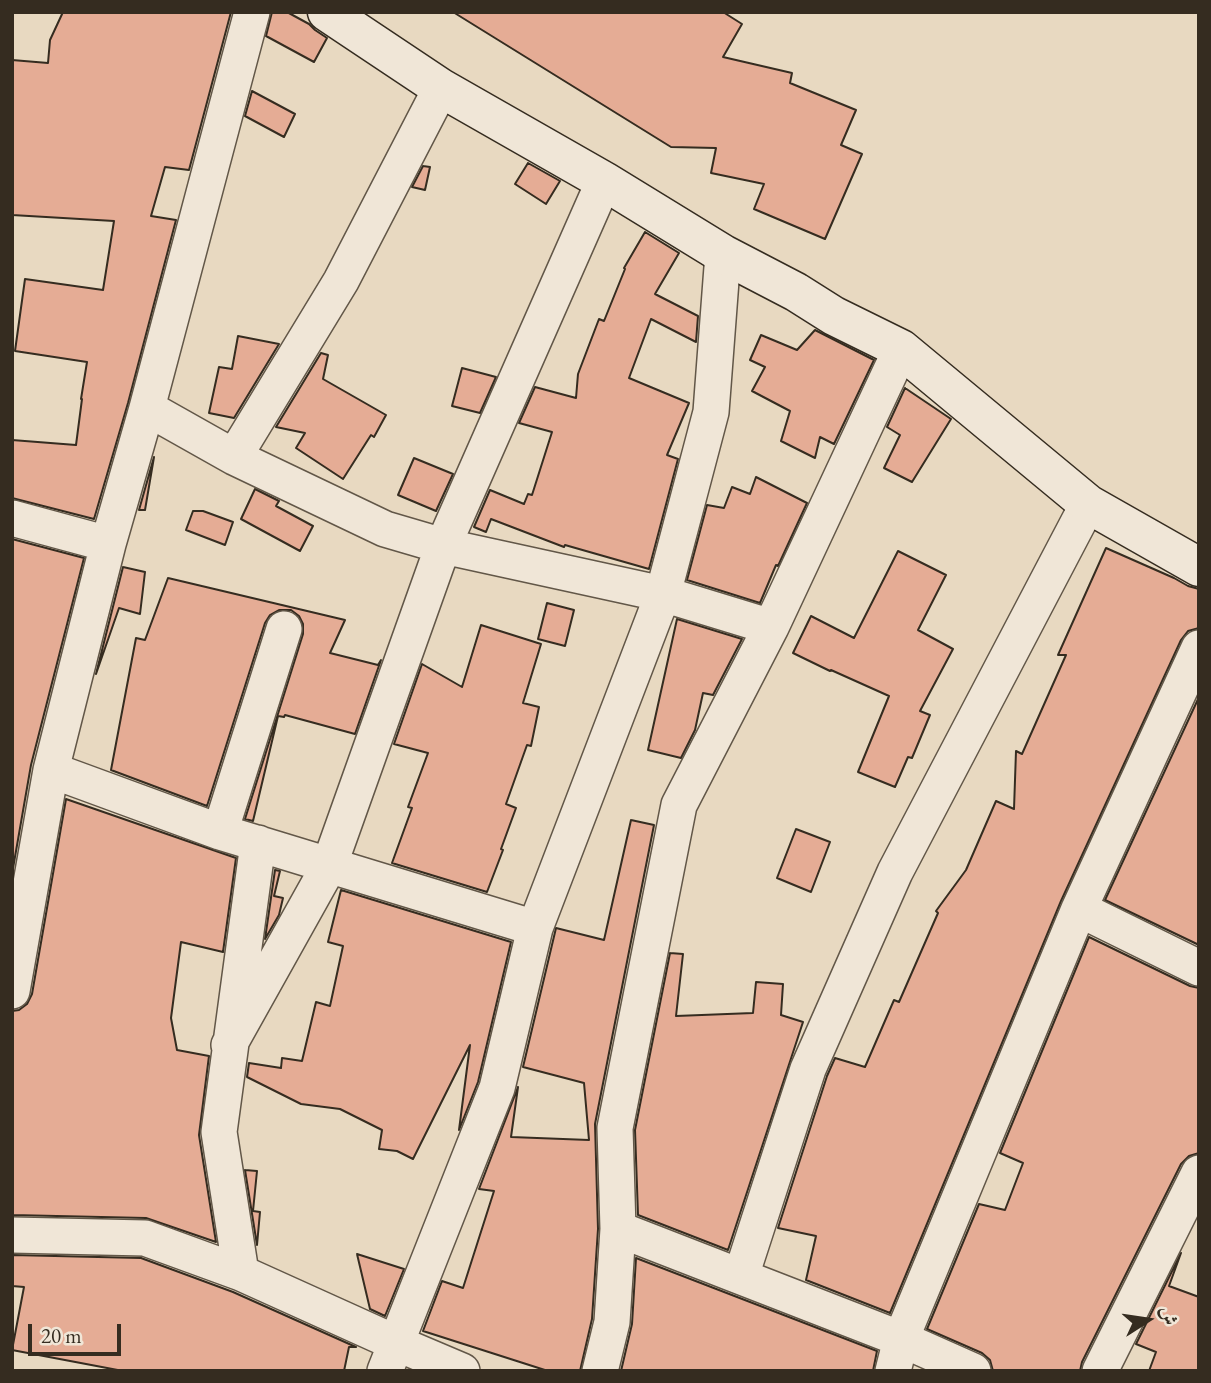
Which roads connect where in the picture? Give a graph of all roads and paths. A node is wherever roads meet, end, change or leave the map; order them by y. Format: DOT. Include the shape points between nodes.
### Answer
graph roads {
  1 [pos="252,12"];
  2 [pos="327,12"];
  3 [pos="441,88"];
  4 [pos="604,181"];
  5 [pos="723,254"];
  6 [pos="901,349"];
  7 [pos="147,408"];
  8 [pos="234,457"];
  9 [pos="1088,504"];
  10 [pos="12,518"];
  11 [pos="108,544"];
  12 [pos="443,546"];
  13 [pos="1199,567"];
  14 [pos="663,594"];
  15 [pos="771,627"];
  16 [pos="284,629"];
  17 [pos="1199,648"];
  18 [pos="51,770"];
  19 [pos="220,832"];
  20 [pos="258,843"];
  21 [pos="329,866"];
  22 [pos="1079,909"];
  23 [pos="536,928"];
  24 [pos="1199,968"];
  25 [pos="12,991"];
  26 [pos="229,1045"];
  27 [pos="1199,1173"];
  28 [pos="618,1229"];
  29 [pos="12,1235"];
  30 [pos="241,1273"];
  31 [pos="741,1276"];
  32 [pos="897,1355"];
  33 [pos="391,1357"];
  34 [pos="462,1371"];
  35 [pos="600,1371"];
  36 [pos="973,1371"];
  37 [pos="1100,1371"];
  1 -- 7 [label="street"];
  2 -- 3 [label="main road"];
  3 -- 4 [label="main road"];
  3 -- 8 [label="street" via="341,281"];
  4 -- 5 [label="main road"];
  4 -- 12 [label="street"];
  5 -- 6 [label="main road"];
  5 -- 14 [label="street" via="711,412"];
  6 -- 9 [label="main road"];
  6 -- 15 [label="street"];
  7 -- 8 [label="street"];
  7 -- 11 [label="street"];
  8 -- 12 [label="street" via="385,529"];
  9 -- 13 [label="main road"];
  9 -- 31 [label="street" via="895,872 808,1069"];
  10 -- 11 [label="street"];
  11 -- 18 [label="street"];
  12 -- 14 [label="street"];
  12 -- 21 [label="street"];
  14 -- 15 [label="street"];
  14 -- 23 [label="street"];
  15 -- 28 [label="street" via="679,805 615,1128"];
  16 -- 19 [label="street"];
  17 -- 22 [label="street"];
  18 -- 19 [label="street"];
  18 -- 25 [label="street"];
  19 -- 20 [label="street"];
  20 -- 21 [label="street"];
  20 -- 26 [label="street"];
  21 -- 23 [label="street"];
  21 -- 26 [label="street"];
  22 -- 24 [label="street"];
  22 -- 32 [label="street"];
  23 -- 33 [label="street" via="497,1088"];
  26 -- 30 [label="street" via="219,1132"];
  27 -- 37 [label="street"];
  28 -- 31 [label="street"];
  28 -- 35 [label="street" via="612,1322"];
  29 -- 30 [label="street" via="145,1238"];
  30 -- 33 [label="street"];
  31 -- 32 [label="street"];
  32 -- 36 [label="street"];
  33 -- 34 [label="street"];
}
